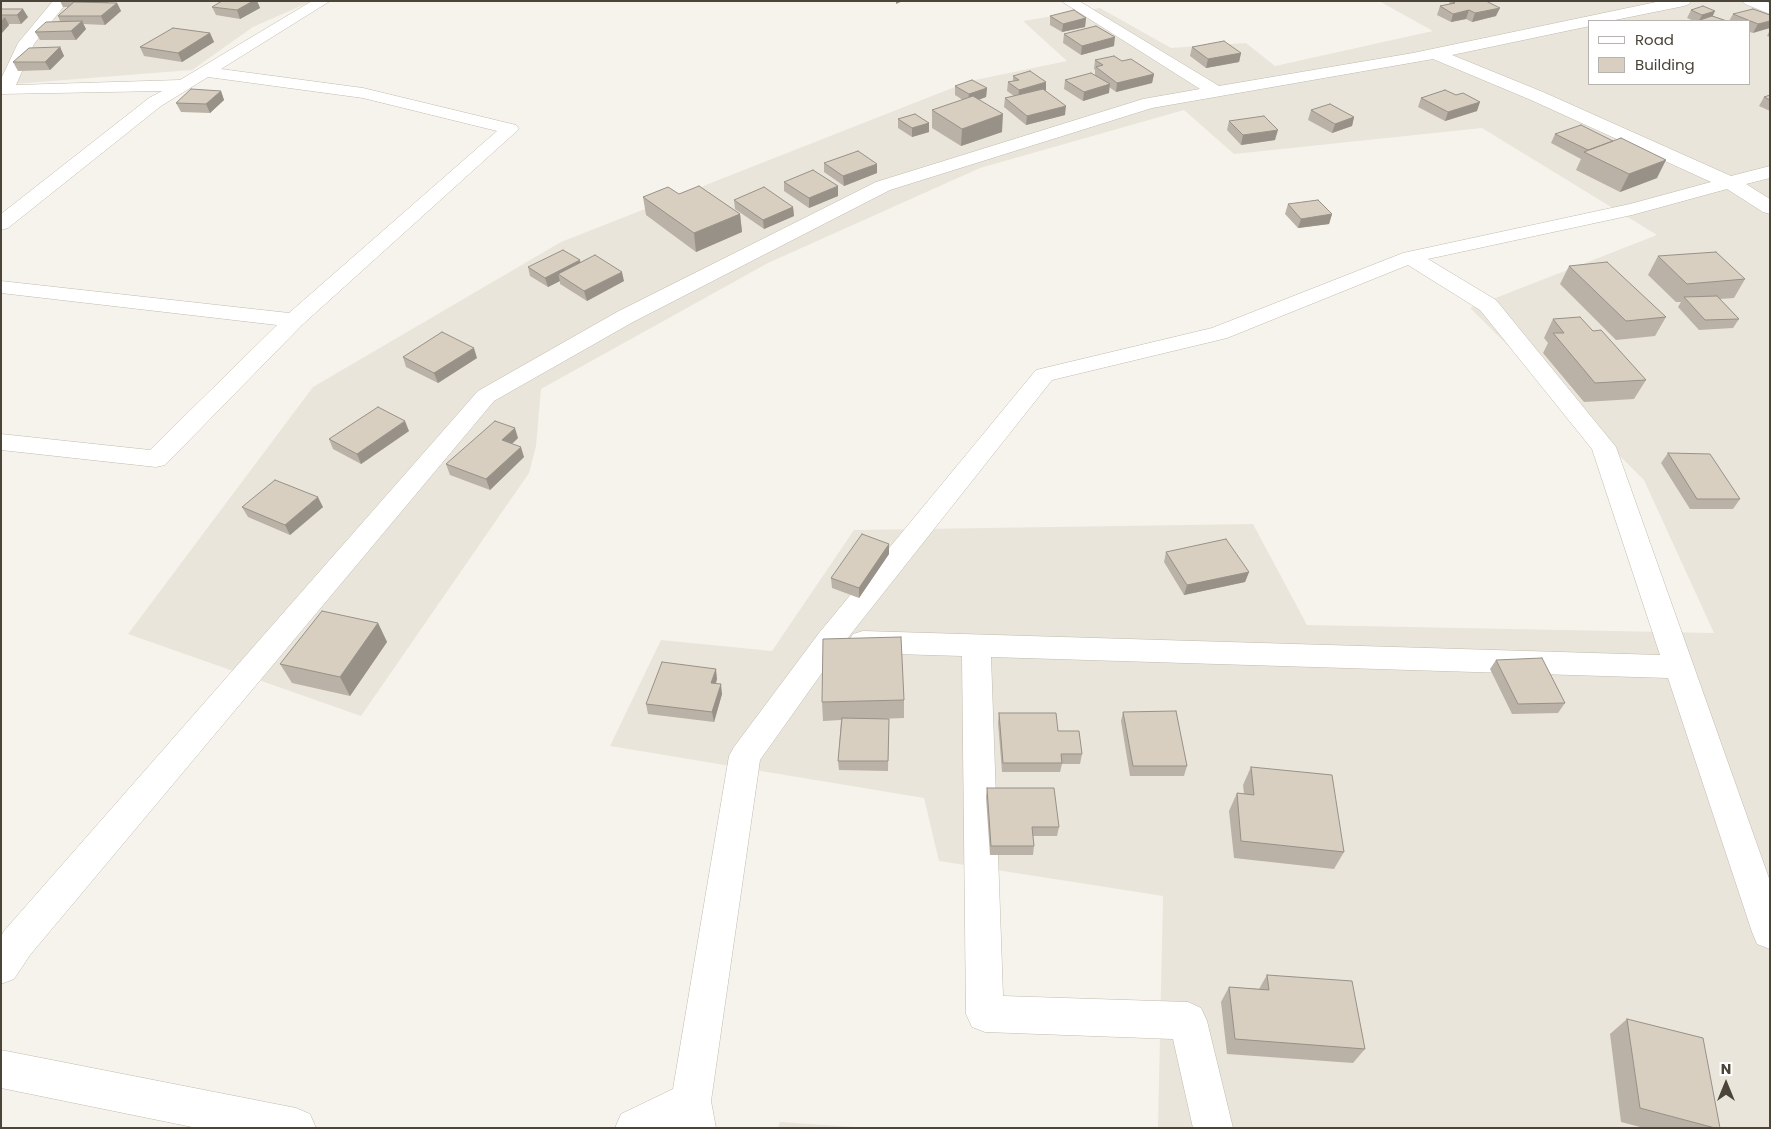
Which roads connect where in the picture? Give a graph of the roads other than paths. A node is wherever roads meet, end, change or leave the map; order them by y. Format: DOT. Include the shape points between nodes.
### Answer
graph roads {
  1 [pos="61,1"];
  2 [pos="323,1"];
  3 [pos="1068,1"];
  4 [pos="1684,1"];
  5 [pos="1750,1"];
  6 [pos="1770,10"];
  7 [pos="1593,20"];
  8 [pos="1588,21"];
  9 [pos="1434,53"];
  10 [pos="205,72"];
  11 [pos="183,85"];
  12 [pos="1217,92"];
  13 [pos="1770,172"];
  14 [pos="1730,182"];
  15 [pos="1770,208"];
  16 [pos="1,224"];
  17 [pos="1410,257"];
  18 [pos="1,287"];
  19 [pos="294,320"];
  20 [pos="1,442"];
  21 [pos="829,642"];
  22 [pos="976,646"];
  23 [pos="1679,667"];
  24 [pos="1770,932"];
  25 [pos="1,966"];
  26 [pos="1,1069"];
  27 [pos="694,1114"];
  28 [pos="296,1128"];
  29 [pos="635,1128"];
  30 [pos="1213,1128"];
  1 -- 11 [label="street" via="26,43 5,90"];
  2 -- 10 [label="street"];
  3 -- 12 [label="street"];
  4 -- 7 [label="street"];
  5 -- 6 [label="street"];
  8 -- 9 [label="street"];
  9 -- 12 [label="street"];
  9 -- 14 [label="street"];
  10 -- 11 [label="street"];
  10 -- 19 [label="street" via="363,93 510,129"];
  11 -- 16 [label="street" via="155,102"];
  12 -- 25 [label="street" via="1149,103 883,186 625,317 486,396 17,943"];
  13 -- 14 [label="street"];
  14 -- 15 [label="street"];
  14 -- 17 [label="street" via="1632,209"];
  17 -- 21 [label="street" via="1219,333 1044,375"];
  17 -- 23 [label="street" via="1488,305 1604,447"];
  18 -- 19 [label="street"];
  19 -- 20 [label="street" via="156,459"];
  21 -- 22 [label="street"];
  21 -- 27 [label="street" via="745,756"];
  22 -- 23 [label="street"];
  22 -- 30 [label="street" via="985,1014 1188,1021"];
  23 -- 24 [label="street"];
  26 -- 28 [label="street"];
  27 -- 29 [label="street"];
}
